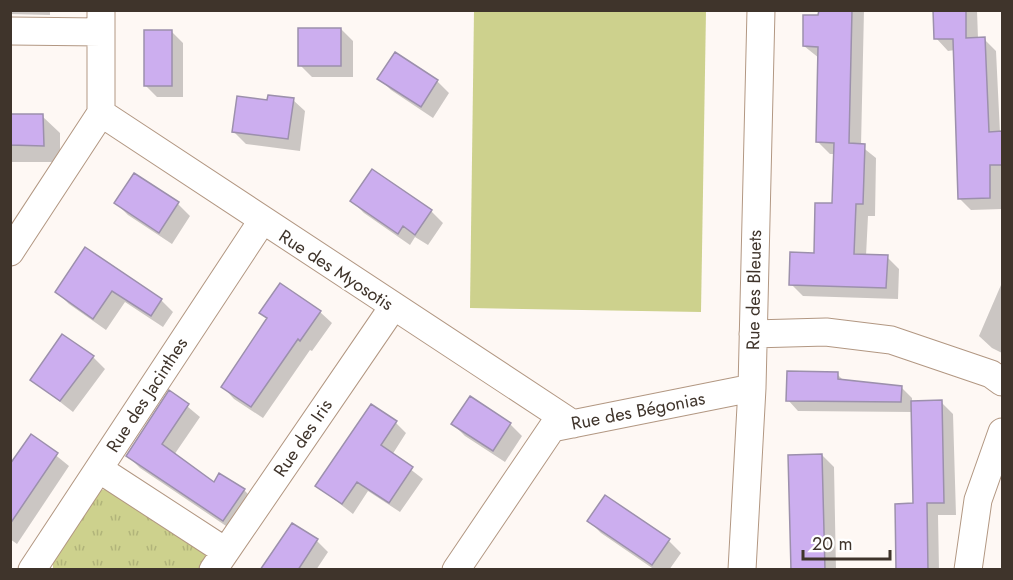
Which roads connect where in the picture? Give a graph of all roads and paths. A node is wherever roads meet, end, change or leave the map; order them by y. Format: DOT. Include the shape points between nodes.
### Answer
graph roads {
  1 [pos="761,10"];
  2 [pos="101,21"];
  3 [pos="10,31"];
  4 [pos="101,113"];
  5 [pos="262,221"];
  6 [pos="10,252"];
  7 [pos="393,307"];
  8 [pos="753,334"];
  9 [pos="1002,382"];
  10 [pos="752,388"];
  11 [pos="573,424"];
  12 [pos="1002,432"];
  13 [pos="99,469"];
  14 [pos="219,561"];
  15 [pos="32,570"];
  16 [pos="456,570"];
  17 [pos="742,570"];
  18 [pos="968,570"];
  1 -- 8 [label="street, Rue des Bleuets"];
  2 -- 3 [label="street"];
  2 -- 4 [label="street"];
  4 -- 5 [label="street, Rue des Myosotis"];
  4 -- 6 [label="street"];
  5 -- 7 [label="street, Rue des Myosotis"];
  5 -- 13 [label="street, Rue des Jacinthes"];
  7 -- 11 [label="street, Rue des Myosotis"];
  7 -- 14 [label="street, Rue des Iris"];
  8 -- 9 [label="street" via="826,332 891,340 991,374"];
  8 -- 10 [label="street, Rue des Bleuets"];
  10 -- 11 [label="street, Rue des Bégonias"];
  10 -- 17 [label="street, Rue des Bleuets"];
  11 -- 16 [label="street, Rue des Bégonias" via="552,428"];
  12 -- 18 [label="street" via="978,500"];
  13 -- 14 [label="street"];
  13 -- 15 [label="street, Rue des Jacinthes"];
}
